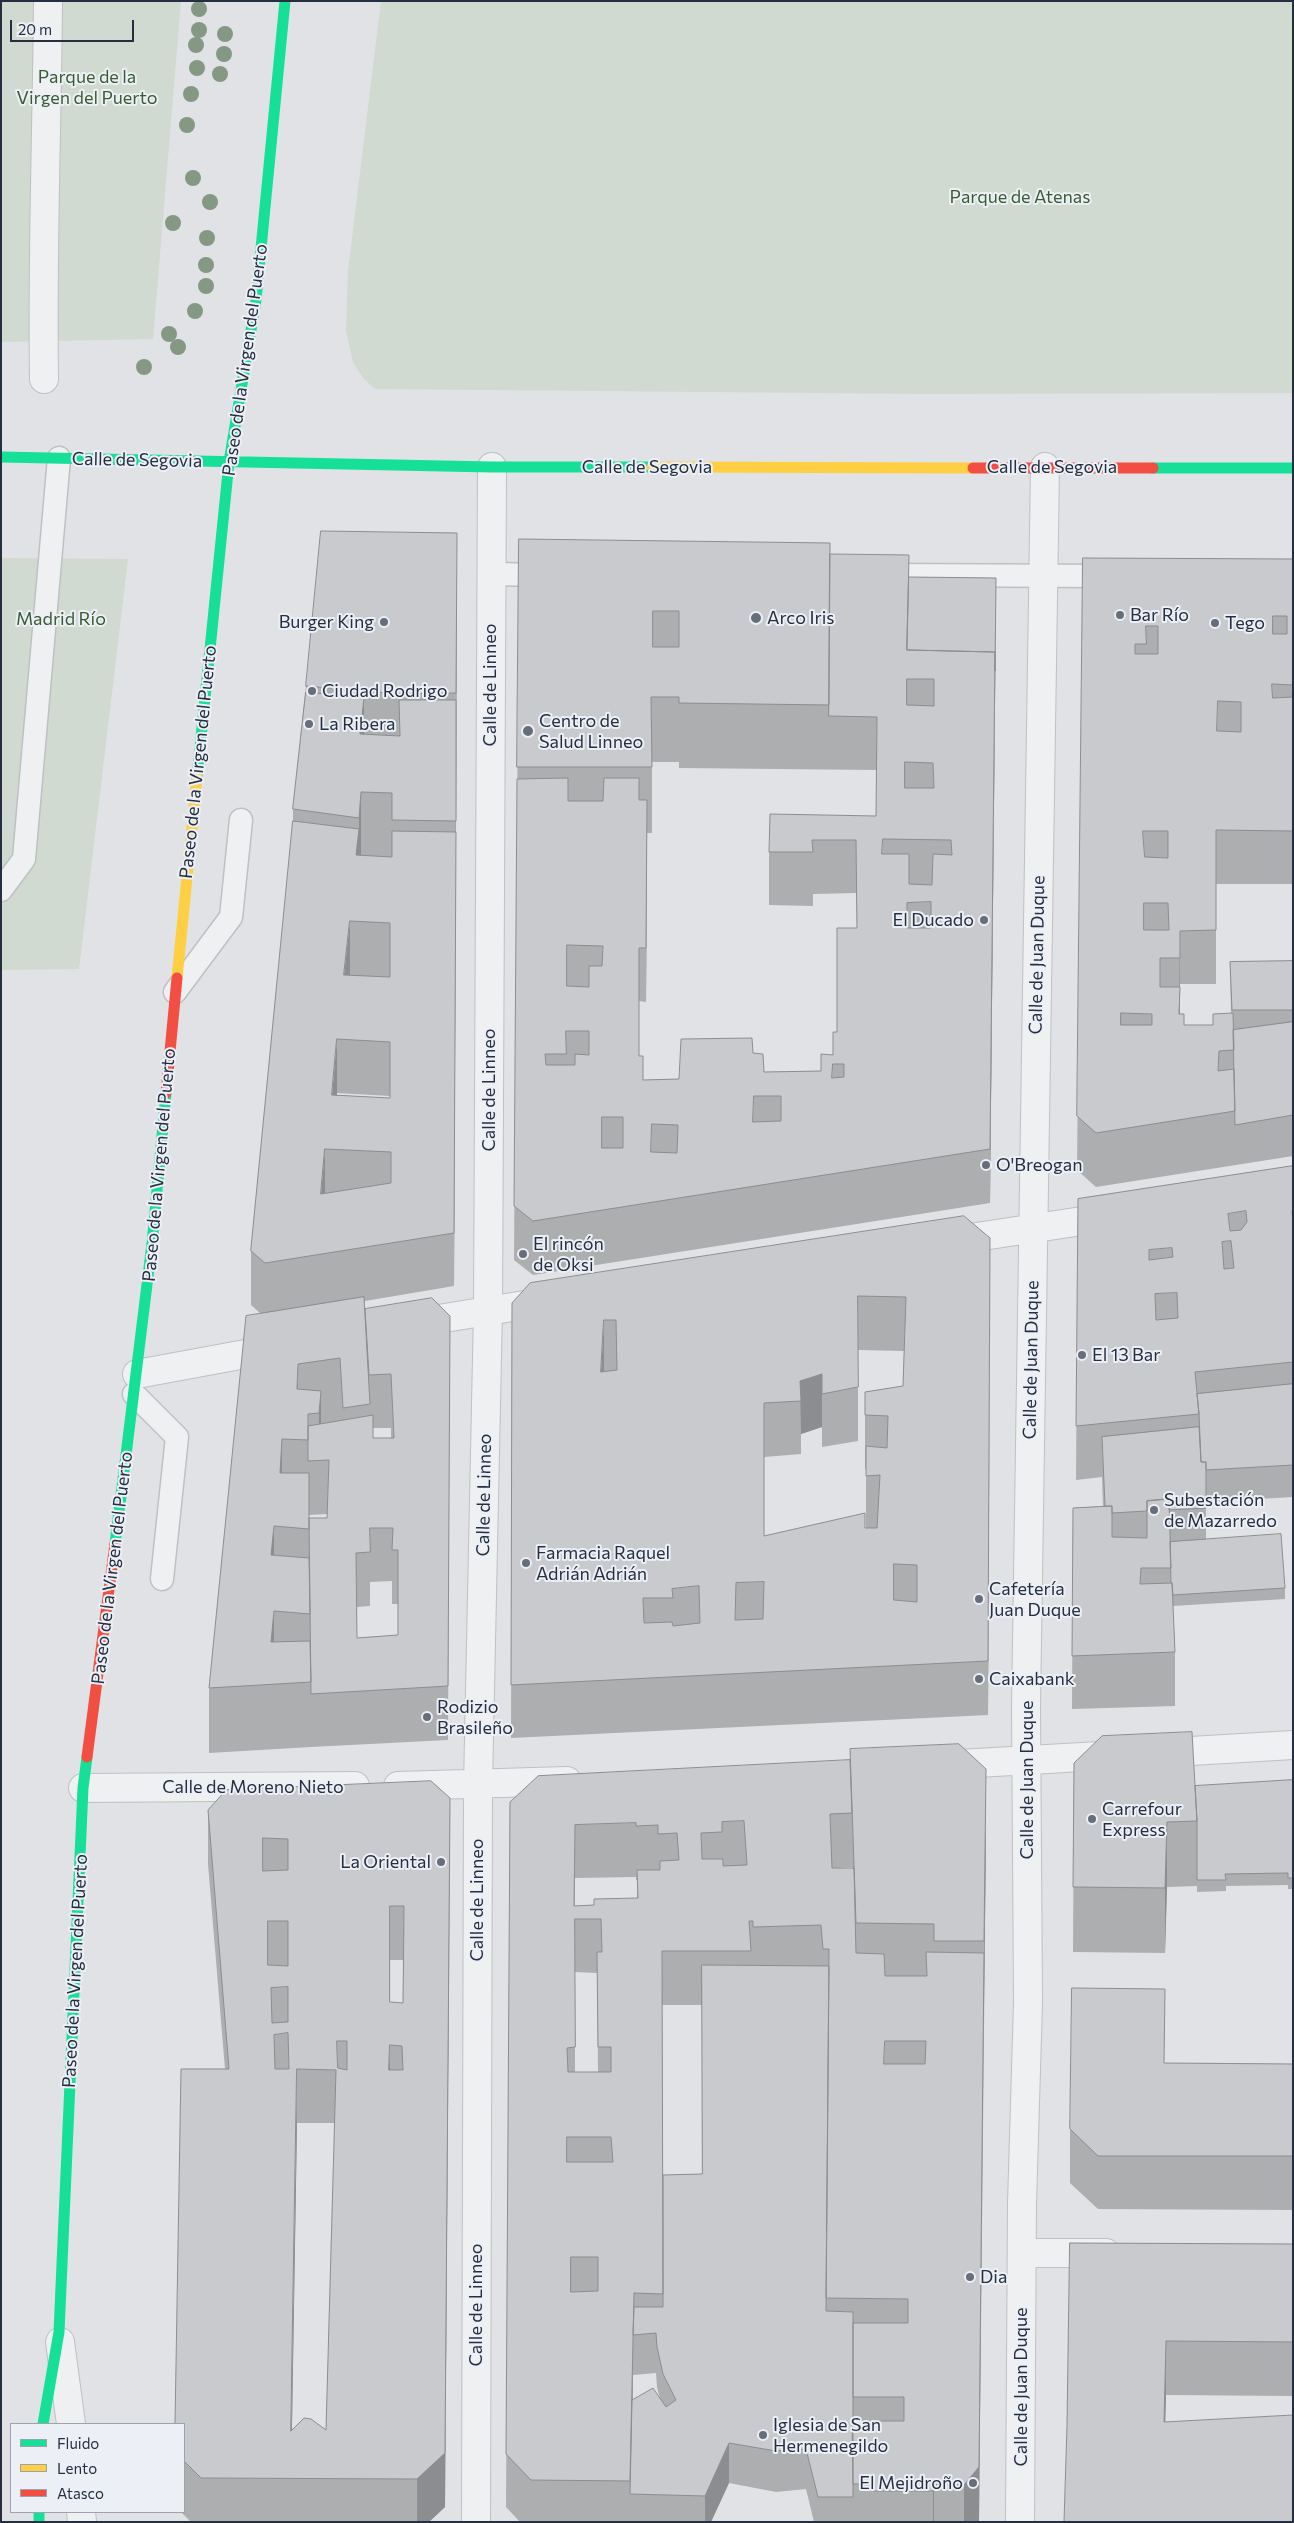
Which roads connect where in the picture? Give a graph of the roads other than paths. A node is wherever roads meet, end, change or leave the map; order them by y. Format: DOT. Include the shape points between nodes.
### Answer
graph roads {
  1 [pos="48,1"];
  2 [pos="284,1"];
  3 [pos="44,379"];
  4 [pos="1,457"];
  5 [pos="59,458"];
  6 [pos="229,462"];
  7 [pos="492,467"];
  8 [pos="1045,467"];
  9 [pos="1293,468"];
  10 [pos="491,574"];
  11 [pos="573,575"];
  12 [pos="861,575"];
  13 [pos="1044,575"];
  14 [pos="1138,576"];
  15 [pos="241,820"];
  16 [pos="1,890"];
  17 [pos="175,992"];
  18 [pos="1139,1212"];
  19 [pos="1033,1229"];
  20 [pos="926,1245"];
  21 [pos="576,1297"];
  22 [pos="488,1310"];
  23 [pos="392,1328"];
  24 [pos="304,1344"];
  25 [pos="136,1384"];
  26 [pos="162,1579"];
  27 [pos="1293,1745"];
  28 [pos="1027,1760"];
  29 [pos="920,1766"];
  30 [pos="596,1780"];
  31 [pos="478,1785"];
  32 [pos="83,1788"];
  33 [pos="1022,2253"];
  34 [pos="1130,2253"];
  35 [pos="58,2332"];
  36 [pos="43,2423"];
  37 [pos="71,2423"];
  38 [pos="476,2522"];
  39 [pos="1020,2522"];
  1 -- 3 [label="street"];
  2 -- 6 [label="street, Paseo de la Virgen del Puerto" via="256,300"];
  4 -- 5 [label="street, Calle de Segovia"];
  5 -- 6 [label="street, Calle de Segovia"];
  5 -- 16 [label="lane" via="24,859"];
  6 -- 7 [label="street, Calle de Segovia"];
  6 -- 17 [label="street, Paseo de la Virgen del Puerto"];
  7 -- 8 [label="street, Calle de Segovia"];
  7 -- 10 [label="street, Calle de Linneo"];
  8 -- 9 [label="street, Calle de Segovia"];
  8 -- 13 [label="street, Calle de Juan Duque"];
  10 -- 11 [label="lane"];
  10 -- 22 [label="street, Calle de Linneo"];
  12 -- 13 [label="lane"];
  13 -- 14 [label="lane"];
  13 -- 19 [label="street, Calle de Juan Duque"];
  15 -- 17 [label="lane" via="231,917"];
  17 -- 25 [label="street, Paseo de la Virgen del Puerto"];
  18 -- 19 [label="street"];
  19 -- 20 [label="street"];
  19 -- 28 [label="street, Calle de Juan Duque"];
  21 -- 22 [label="street"];
  22 -- 23 [label="street"];
  22 -- 31 [label="street, Calle de Linneo"];
  24 -- 25 [label="street"];
  25 -- 26 [label="lane" via="176,1436"];
  25 -- 32 [label="street, Paseo de la Virgen del Puerto"];
  27 -- 28 [label="street"];
  28 -- 29 [label="street"];
  28 -- 33 [label="street, Calle de Juan Duque" via="1028,2002"];
  30 -- 31 [label="street, Calle de Moreno Nieto"];
  31 -- 32 [label="street, Calle de Moreno Nieto"];
  31 -- 38 [label="street, Calle de Linneo"];
  32 -- 35 [label="street, Paseo de la Virgen del Puerto"];
  33 -- 34 [label="street"];
  33 -- 39 [label="street, Calle de Juan Duque"];
  35 -- 36 [label="street, Paseo de la Virgen del Puerto"];
  35 -- 37 [label="street, Paseo de la Virgen del Puerto"];
}
